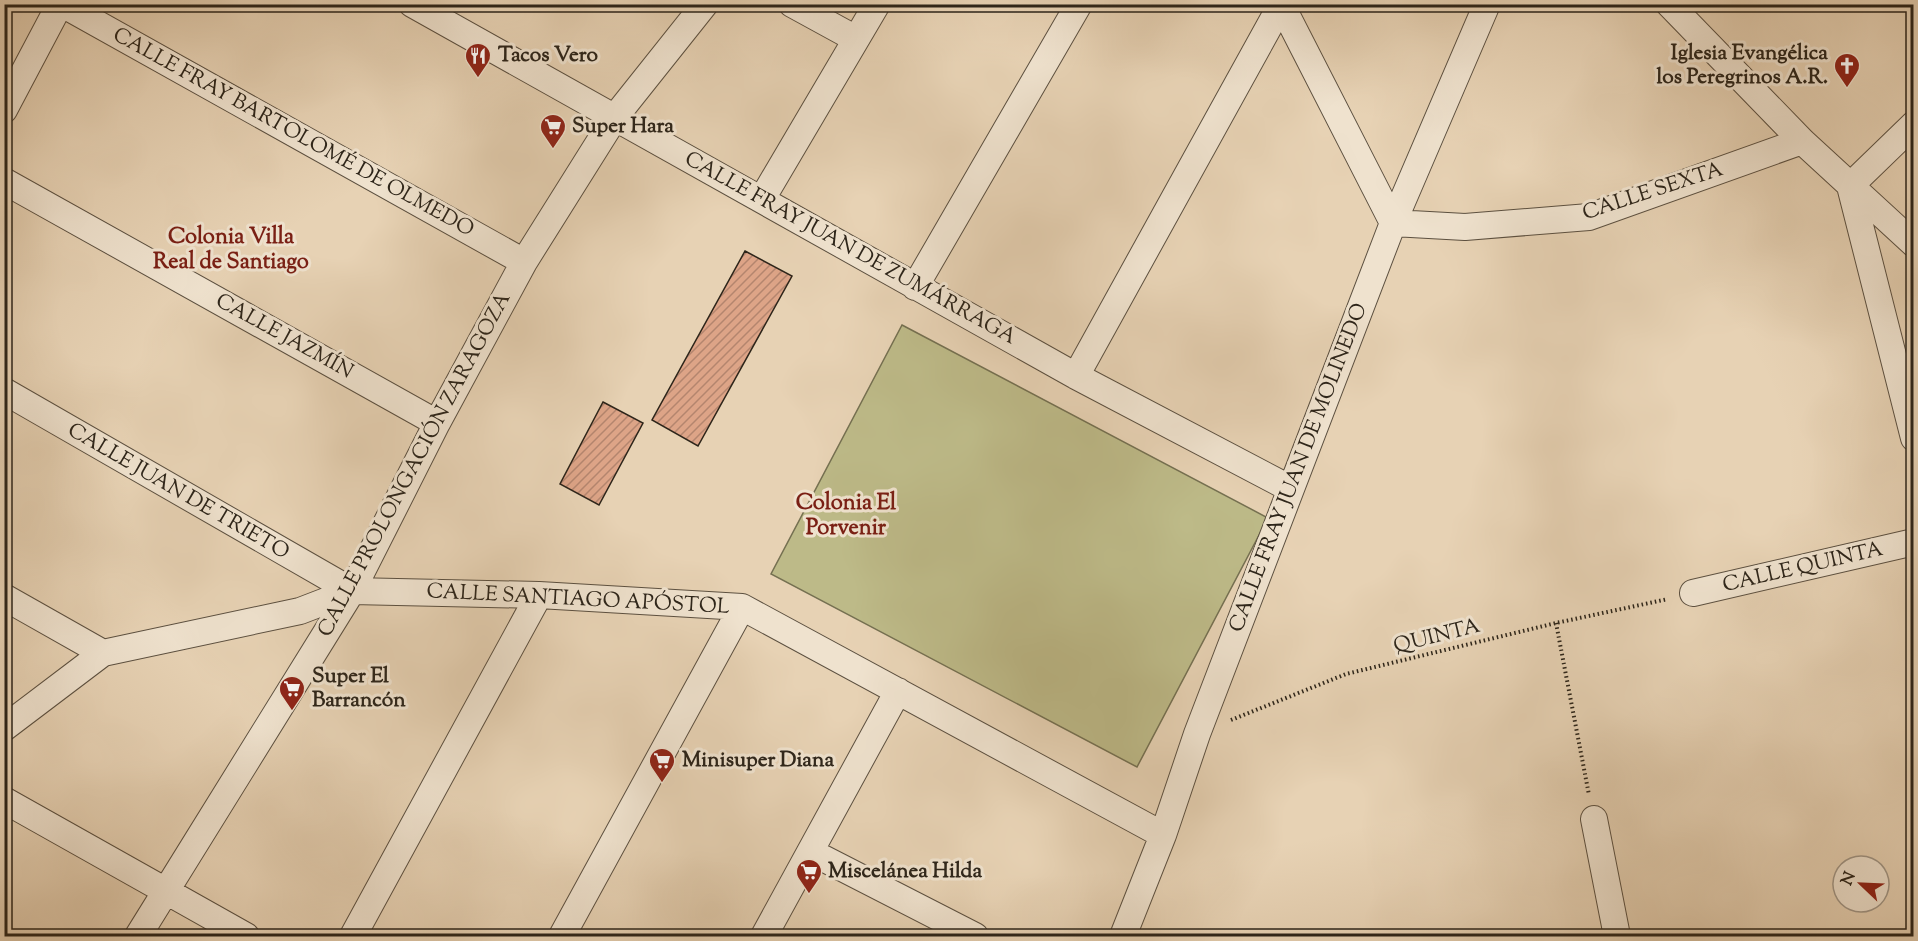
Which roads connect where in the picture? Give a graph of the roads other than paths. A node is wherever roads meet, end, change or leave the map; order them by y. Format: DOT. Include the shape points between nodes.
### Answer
graph roads {
  1 [pos="61,4"];
  2 [pos="412,4"];
  3 [pos="705,4"];
  4 [pos="792,4"];
  5 [pos="877,4"];
  6 [pos="1079,4"];
  7 [pos="1487,4"];
  8 [pos="1669,4"];
  9 [pos="1281,5"];
  10 [pos="856,39"];
  11 [pos="4,110"];
  12 [pos="615,117"];
  13 [pos="1914,124"];
  14 [pos="1802,141"];
  15 [pos="4,181"];
  16 [pos="1851,186"];
  17 [pos="762,199"];
  18 [pos="1393,223"];
  19 [pos="1914,244"];
  20 [pos="524,262"];
  21 [pos="915,286"];
  22 [pos="1076,376"];
  23 [pos="4,391"];
  24 [pos="437,423"];
  25 [pos="1914,438"];
  26 [pos="1291,489"];
  27 [pos="1914,542"];
  28 [pos="352,591"];
  29 [pos="1693,593"];
  30 [pos="539,595"];
  31 [pos="4,597"];
  32 [pos="742,607"];
  33 [pos="103,653"];
  34 [pos="898,691"];
  35 [pos="4,728"];
  36 [pos="4,800"];
  37 [pos="1594,819"];
  38 [pos="1163,835"];
  39 [pos="811,852"];
  40 [pos="166,891"];
  41 [pos="138,936"];
  42 [pos="246,936"];
  43 [pos="353,936"];
  44 [pos="562,936"];
  45 [pos="764,936"];
  46 [pos="975,936"];
  47 [pos="1123,936"];
  48 [pos="1617,936"];
  1 -- 11 [label="street"];
  1 -- 20 [label="street, CALLE FRAY BARTOLOMÉ DE OLMEDO"];
  2 -- 12 [label="street, CALLE FRAY JUAN DE ZUMÁRRAGA"];
  3 -- 12 [label="street, CALLE PROLONGACIÓN ZARAGOZA"];
  4 -- 10 [label="street"];
  5 -- 10 [label="street"];
  6 -- 21 [label="street"];
  7 -- 18 [label="street, CALLE FRAY JUAN DE MOLINEDO"];
  8 -- 14 [label="street"];
  9 -- 18 [label="street"];
  9 -- 22 [label="street"];
  10 -- 17 [label="street"];
  12 -- 17 [label="street, CALLE FRAY JUAN DE ZUMÁRRAGA"];
  12 -- 20 [label="street, CALLE PROLONGACIÓN ZARAGOZA"];
  13 -- 16 [label="street"];
  14 -- 16 [label="street"];
  14 -- 18 [label="street, CALLE SEXTA" via="1588,217 1465,227"];
  15 -- 24 [label="street, CALLE JAZMÍN"];
  16 -- 19 [label="street"];
  16 -- 25 [label="street"];
  17 -- 21 [label="street, CALLE FRAY JUAN DE ZUMÁRRAGA"];
  18 -- 26 [label="street, CALLE FRAY JUAN DE MOLINEDO"];
  20 -- 24 [label="street, CALLE PROLONGACIÓN ZARAGOZA"];
  21 -- 22 [label="street, CALLE FRAY JUAN DE ZUMÁRRAGA"];
  22 -- 26 [label="street, CALLE FRAY JUAN DE ZUMÁRRAGA"];
  23 -- 28 [label="street, CALLE JUAN DE TRIETO"];
  24 -- 28 [label="street, CALLE PROLONGACIÓN ZARAGOZA"];
  26 -- 38 [label="street, CALLE FRAY JUAN DE MOLINEDO" via="1197,734"];
  27 -- 29 [label="street, CALLE QUINTA"];
  28 -- 30 [label="street, CALLE SANTIAGO APÓSTOL"];
  28 -- 33 [label="street, CALLE SANTIAGO APÓSTOL" via="300,611"];
  28 -- 40 [label="street, CALLE PROLONGACIÓN ZARAGOZA"];
  30 -- 32 [label="street, CALLE SANTIAGO APÓSTOL"];
  30 -- 43 [label="street"];
  31 -- 33 [label="street"];
  32 -- 34 [label="street, CALLE SANTIAGO APÓSTOL"];
  32 -- 44 [label="street"];
  33 -- 35 [label="street, CALLE SANTIAGO APÓSTOL"];
  34 -- 38 [label="street, CALLE SANTIAGO APÓSTOL"];
  34 -- 39 [label="street"];
  36 -- 40 [label="street"];
  37 -- 48 [label="street"];
  38 -- 47 [label="street, CALLE FRAY JUAN DE MOLINEDO"];
  39 -- 45 [label="street"];
  39 -- 46 [label="street"];
  40 -- 41 [label="street, CALLE PROLONGACIÓN ZARAGOZA"];
  40 -- 42 [label="street"];
}
